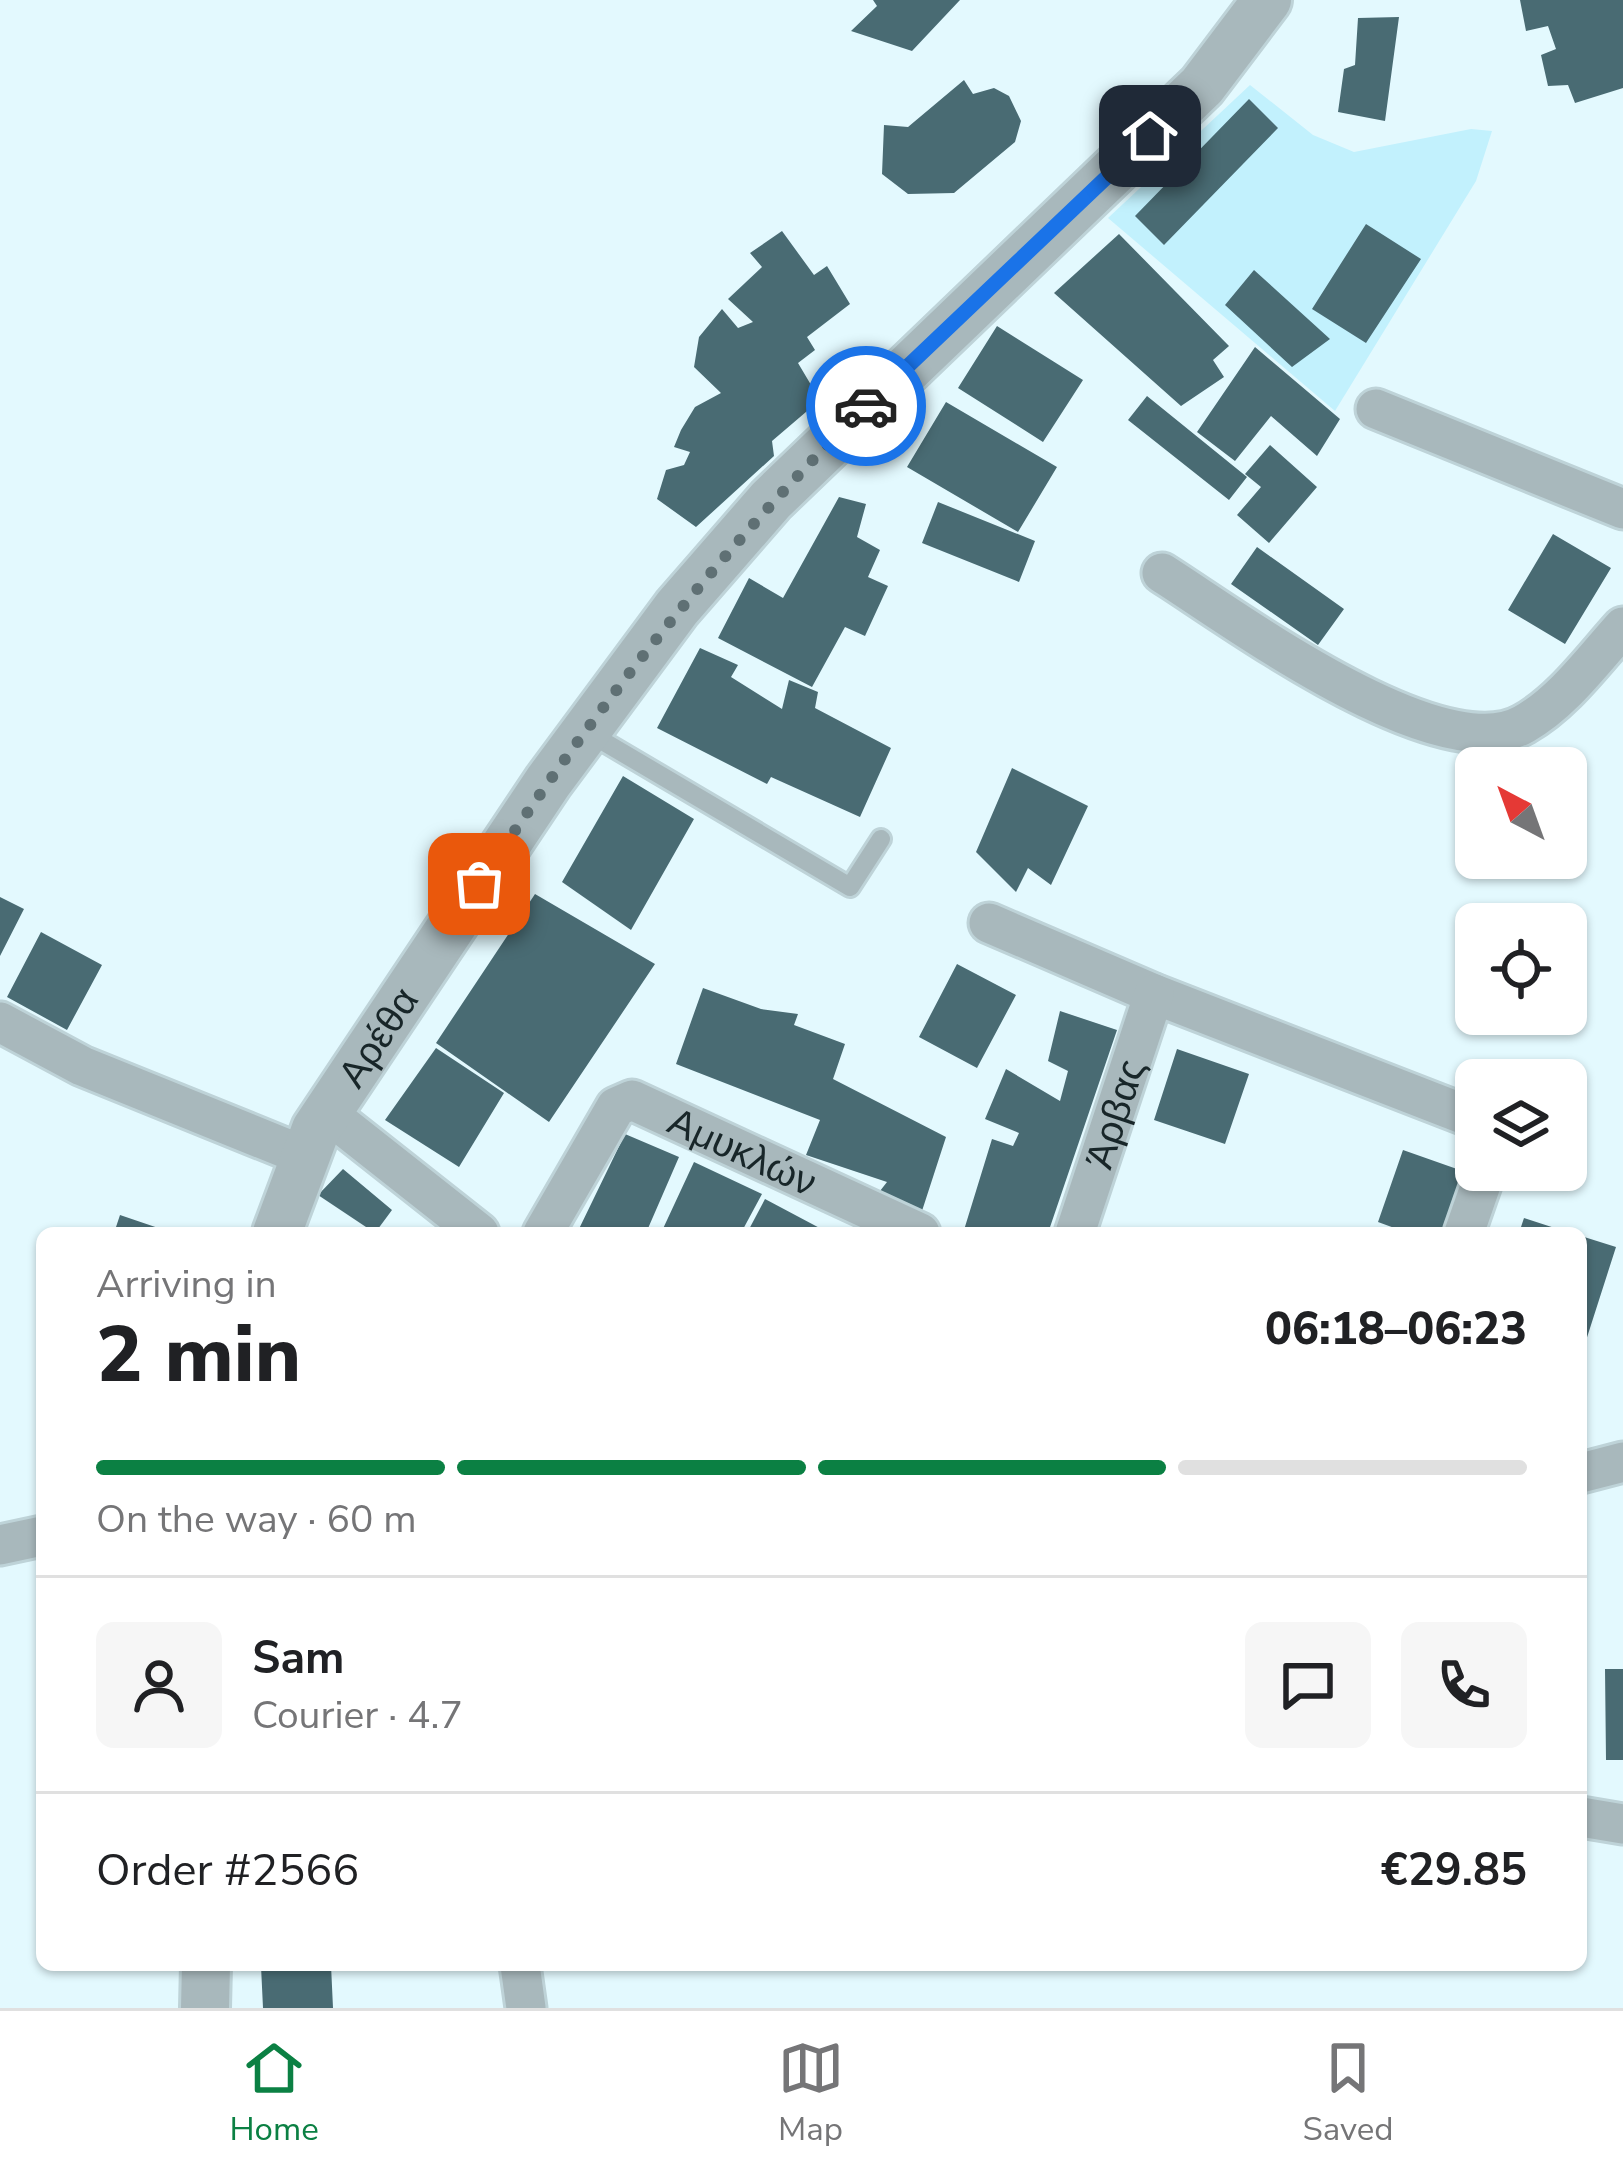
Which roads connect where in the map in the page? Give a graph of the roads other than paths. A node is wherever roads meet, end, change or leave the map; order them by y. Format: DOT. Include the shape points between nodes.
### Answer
graph roads {
  1 [pos="1267,0"];
  2 [pos="1376,409"];
  3 [pos="1623,509"];
  4 [pos="1162,573"];
  5 [pos="1623,627"];
  6 [pos="585,731"];
  7 [pos="881,839"];
  8 [pos="989,923"];
  9 [pos="1154,994"];
  10 [pos="0,1022"];
  11 [pos="1455,1111"];
  12 [pos="327,1113"];
  13 [pos="302,1155"];
  14 [pos="1478,1191"];
  15 [pos="849,1218"];
  16 [pos="279,1227"];
  17 [pos="471,1227"];
  18 [pos="546,1227"];
  19 [pos="892,1227"];
  20 [pos="1077,1227"];
  21 [pos="1465,1227"];
  22 [pos="1623,1462"];
  23 [pos="1587,1472"];
  24 [pos="36,1537"];
  25 [pos="0,1545"];
  26 [pos="1587,1818"];
  27 [pos="1623,1824"];
  28 [pos="206,1971"];
  29 [pos="521,1971"];
  30 [pos="205,2008"];
  31 [pos="526,2008"];
  1 -- 6 [label="street, Αρέθα" via="1202,86 771,500"];
  2 -- 3 [label="street"];
  4 -- 5 [label="street" via="1393,710 1459,736 1521,726"];
  6 -- 7 [label="lane" via="850,887"];
  6 -- 12 [label="street, Αρέθα"];
  8 -- 9 [label="street"];
  9 -- 11 [label="street"];
  9 -- 20 [label="street, Άρβας"];
  10 -- 13 [label="street" via="82,1066"];
  12 -- 13 [label="street, Αρέθα"];
  12 -- 17 [label="street"];
  13 -- 16 [label="street, Αρέθα"];
  14 -- 21 [label="street"];
  15 -- 18 [label="street, Αμυκλών" via="632,1100 616,1107"];
  15 -- 19 [label="street, Αμυκλών"];
  22 -- 23 [label="street"];
  24 -- 25 [label="street"];
  26 -- 27 [label="street"];
  28 -- 30 [label="street"];
  29 -- 31 [label="street"];
}
